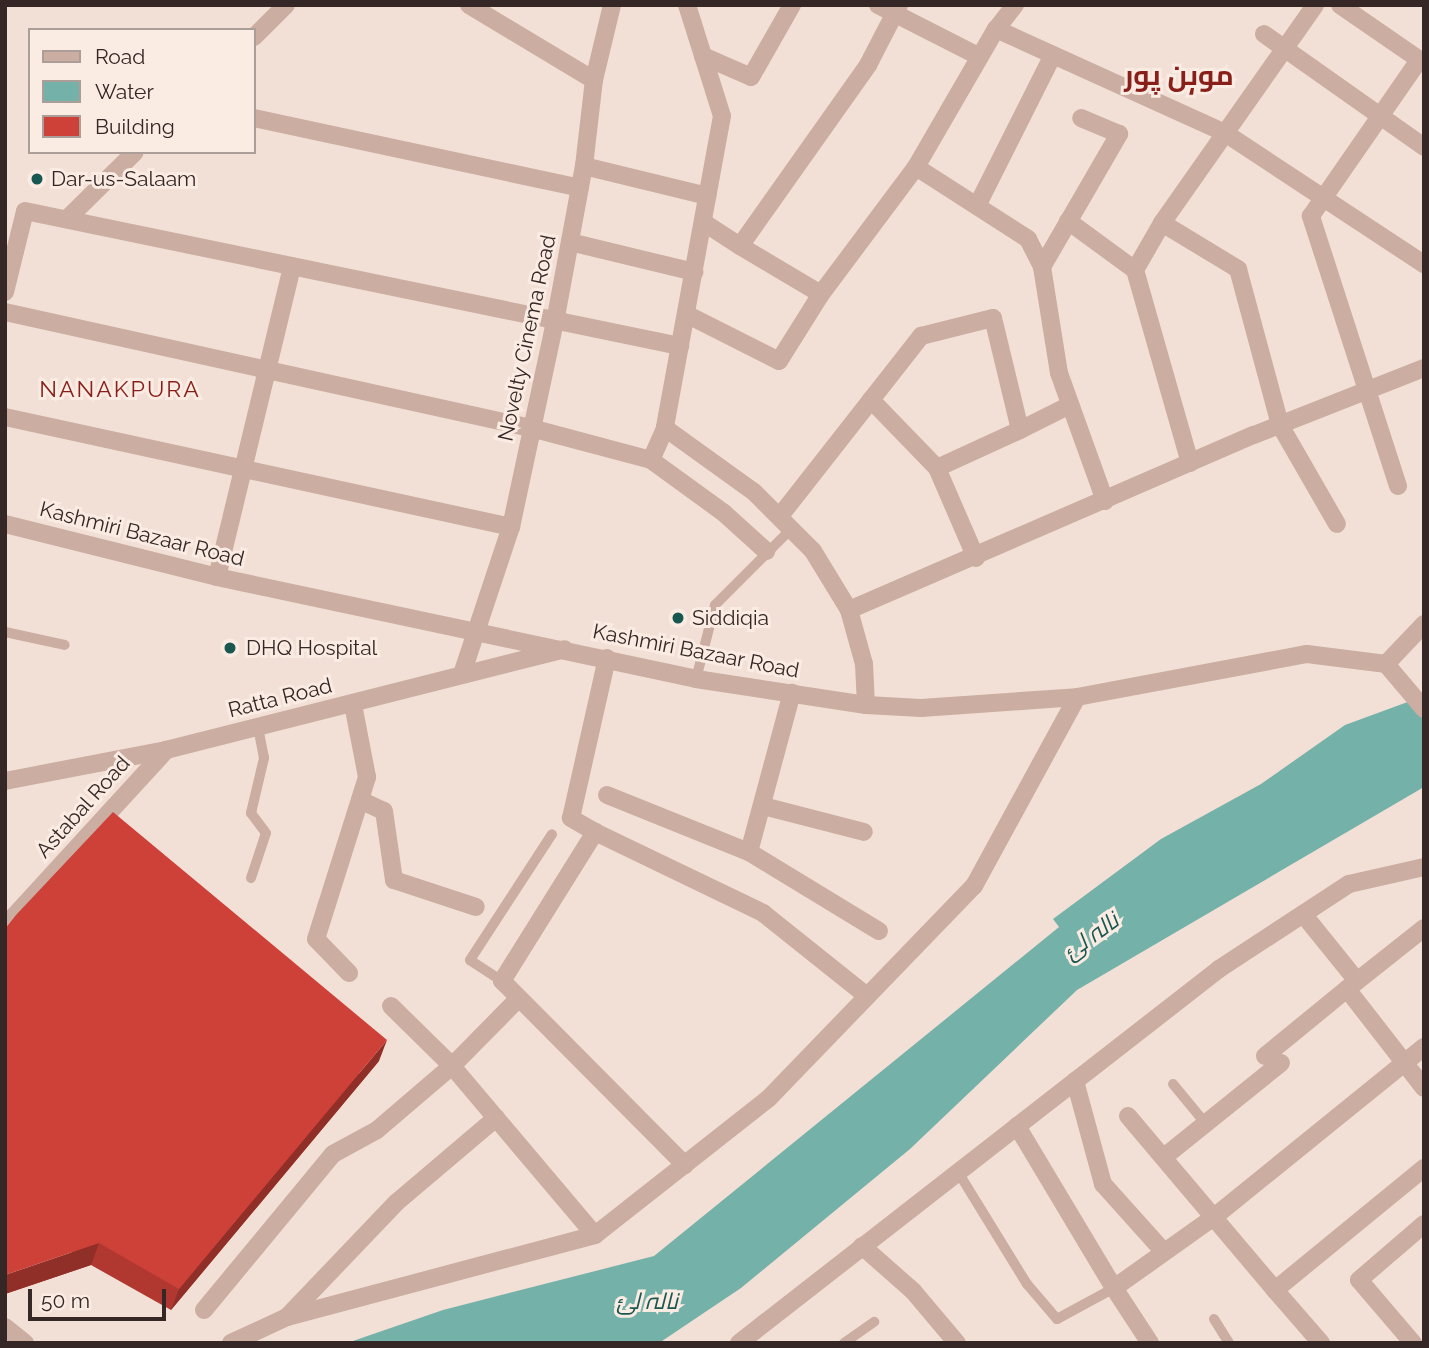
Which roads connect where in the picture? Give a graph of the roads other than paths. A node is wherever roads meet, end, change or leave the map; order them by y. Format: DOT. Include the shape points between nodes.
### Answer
graph roads {
  1 [pos="286,5"];
  2 [pos="469,5"];
  3 [pos="612,5"];
  4 [pos="687,5"];
  5 [pos="792,5"];
  6 [pos="878,5"];
  7 [pos="1015,5"];
  8 [pos="1315,5"];
  9 [pos="1340,5"];
  10 [pos="896,10"];
  11 [pos="996,29"];
  12 [pos="1264,34"];
  13 [pos="256,35"];
  14 [pos="1284,49"];
  15 [pos="1053,55"];
  16 [pos="703,56"];
  17 [pos="980,57"];
  18 [pos="1421,61"];
  19 [pos="594,80"];
  20 [pos="256,118"];
  21 [pos="1081,118"];
  22 [pos="1381,120"];
  23 [pos="1225,133"];
  24 [pos="1424,147"];
  25 [pos="133,154"];
  26 [pos="584,166"];
  27 [pos="916,167"];
  28 [pos="580,188"];
  29 [pos="707,196"];
  30 [pos="1325,197"];
  31 [pos="977,206"];
  32 [pos="67,219"];
  33 [pos="1068,221"];
  34 [pos="703,222"];
  35 [pos="1162,223"];
  36 [pos="570,242"];
  37 [pos="740,246"];
  38 [pos="1424,264"];
  39 [pos="292,267"];
  40 [pos="1042,267"];
  41 [pos="1135,270"];
  42 [pos="694,272"];
  43 [pos="5,292"];
  44 [pos="821,294"];
  45 [pos="5,312"];
  46 [pos="686,314"];
  47 [pos="555,322"];
  48 [pos="680,346"];
  49 [pos="1424,368"];
  50 [pos="268,369"];
  51 [pos="1367,391"];
  52 [pos="871,400"];
  53 [pos="1070,405"];
  54 [pos="5,417"];
  55 [pos="1280,425"];
  56 [pos="531,428"];
  57 [pos="665,428"];
  58 [pos="1020,430"];
  59 [pos="651,460"];
  60 [pos="1190,463"];
  61 [pos="937,468"];
  62 [pos="246,469"];
  63 [pos="1398,486"];
  64 [pos="1105,500"];
  65 [pos="786,522"];
  66 [pos="5,524"];
  67 [pos="1337,524"];
  68 [pos="511,527"];
  69 [pos="766,551"];
  70 [pos="976,558"];
  71 [pos="217,577"];
  72 [pos="849,610"];
  73 [pos="1424,624"];
  74 [pos="475,631"];
  75 [pos="5,632"];
  76 [pos="65,645"];
  77 [pos="564,649"];
  78 [pos="607,658"];
  79 [pos="1386,664"];
  80 [pos="462,674"];
  81 [pos="696,678"];
  82 [pos="792,693"];
  83 [pos="1077,697"];
  84 [pos="352,704"];
  85 [pos="866,705"];
  86 [pos="1424,709"];
  87 [pos="258,727"];
  88 [pos="166,750"];
  89 [pos="5,781"];
  90 [pos="607,795"];
  91 [pos="360,800"];
  92 [pos="763,806"];
  93 [pos="596,832"];
  94 [pos="864,832"];
  95 [pos="552,834"];
  96 [pos="749,852"];
  97 [pos="1424,867"];
  98 [pos="251,878"];
  99 [pos="476,907"];
  100 [pos="1303,914"];
  101 [pos="5,926"];
  102 [pos="1424,928"];
  103 [pos="879,931"];
  104 [pos="349,972"];
  105 [pos="502,981"];
  106 [pos="1352,985"];
  107 [pos="867,996"];
  108 [pos="517,1000"];
  109 [pos="391,1006"];
  110 [pos="1424,1046"];
  111 [pos="1404,1062"];
  112 [pos="452,1066"];
  113 [pos="1075,1081"];
  114 [pos="1173,1084"];
  115 [pos="1424,1087"];
  116 [pos="1128,1116"];
  117 [pos="496,1118"];
  118 [pos="1206,1124"];
  119 [pos="1017,1126"];
  120 [pos="1164,1157"];
  121 [pos="685,1165"];
  122 [pos="1424,1168"];
  123 [pos="958,1172"];
  124 [pos="1214,1217"];
  125 [pos="1424,1224"];
  126 [pos="595,1236"];
  127 [pos="863,1247"];
  128 [pos="1164,1252"];
  129 [pos="1114,1288"];
  130 [pos="1275,1290"];
  131 [pos="204,1310"];
  132 [pos="288,1317"];
  133 [pos="1214,1319"];
  134 [pos="874,1322"];
  135 [pos="5,1327"];
  136 [pos="25,1343"];
  137 [pos="231,1343"];
  138 [pos="739,1343"];
  139 [pos="844,1343"];
  140 [pos="957,1343"];
  141 [pos="1150,1343"];
  142 [pos="1229,1343"];
  143 [pos="1321,1343"];
  144 [pos="1413,1343"];
  1 -- 13 [label="street"];
  2 -- 19 [label="street"];
  3 -- 19 [label="street, Novelty Cinema Road"];
  4 -- 16 [label="street"];
  5 -- 16 [label="street" via="751,77"];
  6 -- 10 [label="street"];
  7 -- 11 [label="street"];
  8 -- 14 [label="street"];
  9 -- 18 [label="street"];
  10 -- 17 [label="street"];
  10 -- 37 [label="street" via="868,65"];
  11 -- 15 [label="street"];
  11 -- 17 [label="street"];
  12 -- 14 [label="street"];
  14 -- 22 [label="street"];
  14 -- 23 [label="street"];
  15 -- 23 [label="street"];
  15 -- 31 [label="street"];
  16 -- 29 [label="street" via="722,116"];
  17 -- 27 [label="street"];
  18 -- 22 [label="street"];
  19 -- 26 [label="street, Novelty Cinema Road"];
  20 -- 28 [label="street"];
  21 -- 33 [label="street" via="1119,134"];
  22 -- 24 [label="street"];
  22 -- 30 [label="street"];
  23 -- 30 [label="street"];
  23 -- 35 [label="street"];
  25 -- 32 [label="street"];
  26 -- 28 [label="street, Novelty Cinema Road"];
  26 -- 29 [label="street"];
  27 -- 31 [label="street"];
  27 -- 44 [label="street"];
  28 -- 36 [label="street, Novelty Cinema Road"];
  29 -- 34 [label="street"];
  30 -- 38 [label="street"];
  30 -- 51 [label="street" via="1311,216"];
  31 -- 40 [label="street" via="1028,239"];
  32 -- 39 [label="street"];
  32 -- 43 [label="street" via="25,211"];
  33 -- 40 [label="street"];
  33 -- 41 [label="street"];
  34 -- 37 [label="street"];
  34 -- 42 [label="street"];
  35 -- 41 [label="street"];
  35 -- 55 [label="street" via="1238,269"];
  36 -- 42 [label="street"];
  36 -- 47 [label="street, Novelty Cinema Road"];
  37 -- 44 [label="street"];
  39 -- 47 [label="street"];
  39 -- 50 [label="street"];
  40 -- 53 [label="street" via="1059,373"];
  41 -- 60 [label="street"];
  42 -- 46 [label="street"];
  44 -- 46 [label="street" via="779,361"];
  45 -- 50 [label="street"];
  46 -- 48 [label="street"];
  47 -- 48 [label="street"];
  47 -- 56 [label="street, Novelty Cinema Road"];
  48 -- 57 [label="street"];
  49 -- 51 [label="street"];
  50 -- 56 [label="street"];
  50 -- 62 [label="street"];
  51 -- 55 [label="street"];
  51 -- 63 [label="street"];
  52 -- 58 [label="street" via="921,336 993,318"];
  52 -- 61 [label="street"];
  52 -- 65 [label="street"];
  53 -- 58 [label="street"];
  53 -- 64 [label="street"];
  54 -- 62 [label="street"];
  55 -- 60 [label="street"];
  55 -- 67 [label="street"];
  56 -- 59 [label="street"];
  56 -- 68 [label="street, Novelty Cinema Road"];
  57 -- 59 [label="street"];
  57 -- 65 [label="street" via="754,492"];
  58 -- 61 [label="street"];
  59 -- 69 [label="street" via="724,513"];
  60 -- 64 [label="street"];
  61 -- 70 [label="street"];
  62 -- 68 [label="street"];
  62 -- 71 [label="street"];
  64 -- 70 [label="street"];
  65 -- 69 [label="lane"];
  65 -- 72 [label="street" via="813,551"];
  66 -- 71 [label="street, Kashmiri Bazaar Road"];
  68 -- 74 [label="street, Novelty Cinema Road"];
  69 -- 81 [label="lane" via="715,605"];
  70 -- 72 [label="street"];
  71 -- 74 [label="street, Kashmiri Bazaar Road"];
  72 -- 85 [label="street" via="864,664"];
  73 -- 79 [label="street"];
  74 -- 77 [label="street, Kashmiri Bazaar Road"];
  74 -- 80 [label="street, Novelty Cinema Road"];
  75 -- 76 [label="lane"];
  77 -- 78 [label="street, Kashmiri Bazaar Road"];
  77 -- 80 [label="street, Ratta Road"];
  78 -- 81 [label="street, Kashmiri Bazaar Road"];
  78 -- 93 [label="street" via="571,818"];
  79 -- 83 [label="street, Kashmiri Bazaar Road" via="1307,654"];
  79 -- 86 [label="street"];
  80 -- 84 [label="street, Ratta Road"];
  81 -- 82 [label="street, Kashmiri Bazaar Road"];
  82 -- 85 [label="street, Kashmiri Bazaar Road"];
  82 -- 92 [label="street"];
  83 -- 85 [label="street, Kashmiri Bazaar Road" via="921,708"];
  83 -- 107 [label="street" via="974,886"];
  84 -- 87 [label="street, Ratta Road"];
  84 -- 91 [label="street" via="367,777"];
  87 -- 88 [label="street, Ratta Road"];
  87 -- 98 [label="lane" via="264,758 251,813 266,833"];
  88 -- 89 [label="street, Ratta Road"];
  88 -- 101 [label="street, Astabal Road"];
  90 -- 96 [label="street"];
  91 -- 99 [label="street" via="384,811 394,880"];
  91 -- 104 [label="street" via="316,939"];
  92 -- 94 [label="street"];
  92 -- 96 [label="street"];
  93 -- 105 [label="street"];
  93 -- 107 [label="street" via="763,912"];
  95 -- 105 [label="lane" via="470,960"];
  96 -- 103 [label="street"];
  97 -- 100 [label="street" via="1349,884"];
  100 -- 106 [label="street"];
  100 -- 113 [label="street" via="1219,969"];
  102 -- 106 [label="street"];
  105 -- 108 [label="street"];
  106 -- 111 [label="street"];
  106 -- 118 [label="street"];
  107 -- 121 [label="street" via="769,1098"];
  108 -- 112 [label="street"];
  108 -- 121 [label="street"];
  109 -- 112 [label="street"];
  110 -- 111 [label="street"];
  111 -- 115 [label="street"];
  111 -- 124 [label="street"];
  112 -- 117 [label="street"];
  112 -- 131 [label="street" via="377,1130 333,1154"];
  113 -- 119 [label="street"];
  113 -- 128 [label="street" via="1103,1184"];
  114 -- 118 [label="lane"];
  116 -- 120 [label="street"];
  117 -- 126 [label="street"];
  117 -- 132 [label="street" via="397,1202"];
  118 -- 120 [label="street"];
  119 -- 123 [label="street"];
  119 -- 129 [label="street"];
  120 -- 124 [label="street"];
  121 -- 126 [label="street"];
  122 -- 130 [label="street"];
  123 -- 127 [label="street"];
  123 -- 129 [label="lane" via="1027,1284 1057,1319"];
  124 -- 128 [label="street"];
  124 -- 130 [label="street"];
  125 -- 144 [label="street" via="1359,1280"];
  126 -- 132 [label="street"];
  127 -- 138 [label="street"];
  127 -- 140 [label="street" via="913,1291"];
  128 -- 129 [label="street"];
  129 -- 141 [label="street"];
  130 -- 143 [label="street"];
  132 -- 137 [label="street"];
  133 -- 142 [label="lane"];
  134 -- 139 [label="lane"];
  135 -- 136 [label="street"];
}
